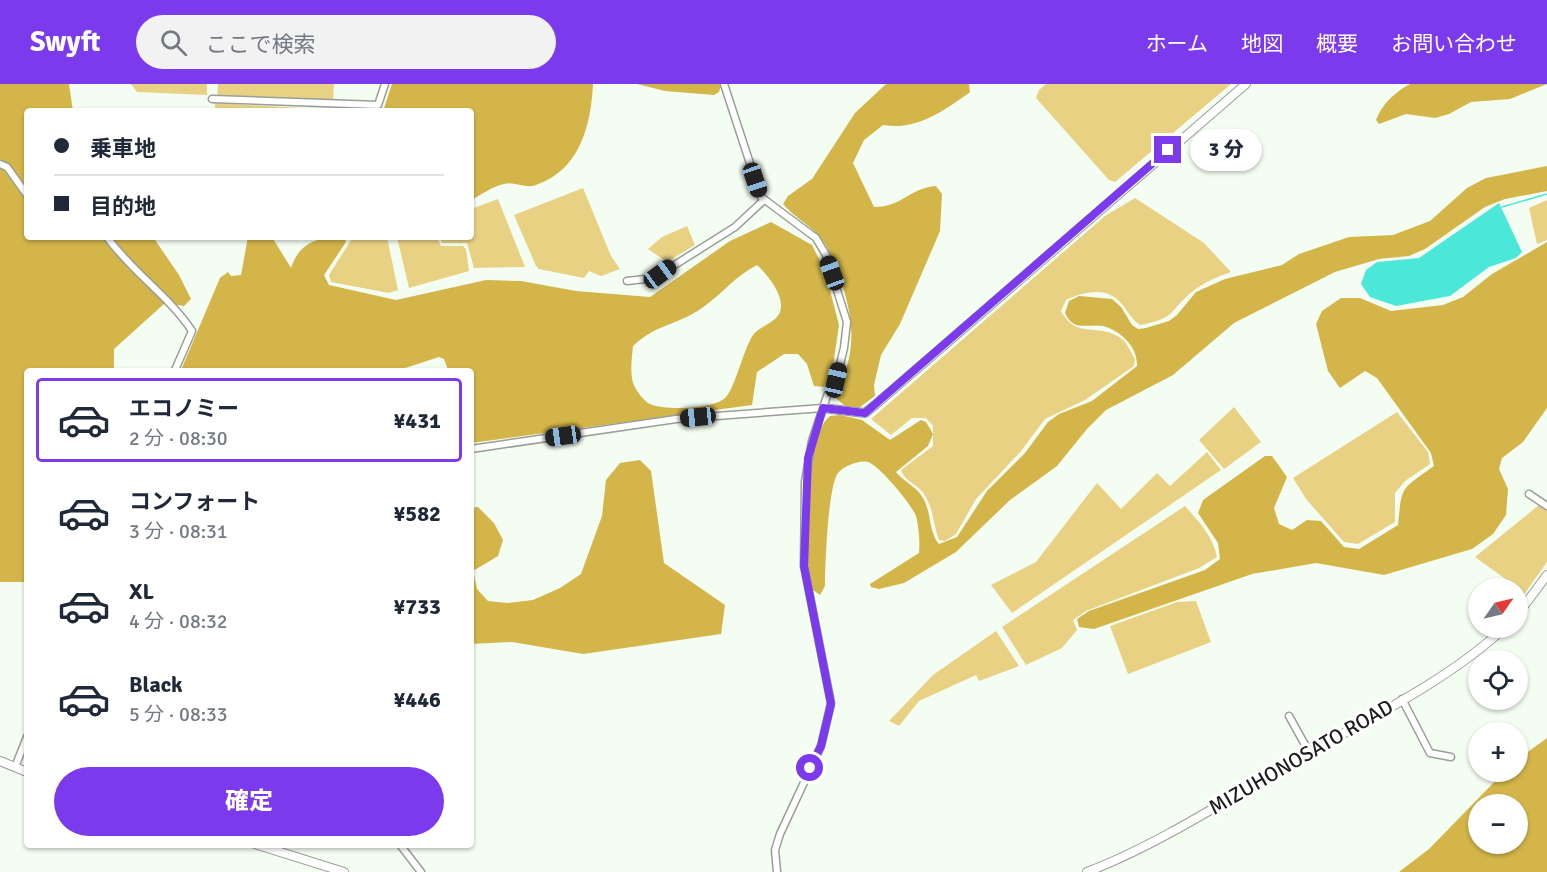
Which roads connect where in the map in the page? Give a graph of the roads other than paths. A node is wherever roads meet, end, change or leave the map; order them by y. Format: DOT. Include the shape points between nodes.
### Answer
graph roads {
  1 [pos="385,84"];
  2 [pos="724,84"];
  3 [pos="1246,84"];
  4 [pos="212,99"];
  5 [pos="0,164"];
  6 [pos="24,191"];
  7 [pos="764,200"];
  8 [pos="109,240"];
  9 [pos="627,281"];
  10 [pos="176,368"];
  11 [pos="823,408"];
  12 [pos="474,449"];
  13 [pos="1529,494"];
  14 [pos="1547,506"];
  15 [pos="1547,575"];
  16 [pos="1543,589"];
  17 [pos="1528,604"];
  18 [pos="1492,638"];
  19 [pos="1402,699"];
  20 [pos="1289,716"];
  21 [pos="24,744"];
  22 [pos="1309,752"];
  23 [pos="1451,757"];
  24 [pos="0,761"];
  25 [pos="15,767"];
  26 [pos="24,771"];
  27 [pos="268,848"];
  28 [pos="403,848"];
  29 [pos="344,872"];
  30 [pos="421,872"];
  31 [pos="777,872"];
  32 [pos="1087,872"];
  1 -- 4 [label="street" via="378,105"];
  2 -- 7 [label="street"];
  3 -- 11 [label="street" via="865,413"];
  5 -- 6 [label="street" via="7,167"];
  7 -- 9 [label="street" via="735,227 654,278"];
  7 -- 11 [label="street" via="816,238 839,292 847,322 844,348 836,380"];
  8 -- 10 [label="street" via="134,270 180,313 192,331"];
  11 -- 12 [label="street" via="676,419"];
  11 -- 31 [label="street" via="808,458 804,566 831,704 821,746 780,834 775,850"];
  13 -- 14 [label="street"];
  15 -- 16 [label="street"];
  16 -- 17 [label="street"];
  18 -- 19 [label="street, MIZUHONOSATO ROAD" via="1471,656"];
  19 -- 22 [label="street, MIZUHONOSATO ROAD"];
  19 -- 23 [label="street" via="1430,753"];
  20 -- 22 [label="street"];
  21 -- 25 [label="street"];
  22 -- 32 [label="street, MIZUHONOSATO ROAD" via="1178,827"];
  24 -- 25 [label="street"];
  25 -- 26 [label="street"];
  27 -- 29 [label="street"];
  28 -- 30 [label="street"];
}
